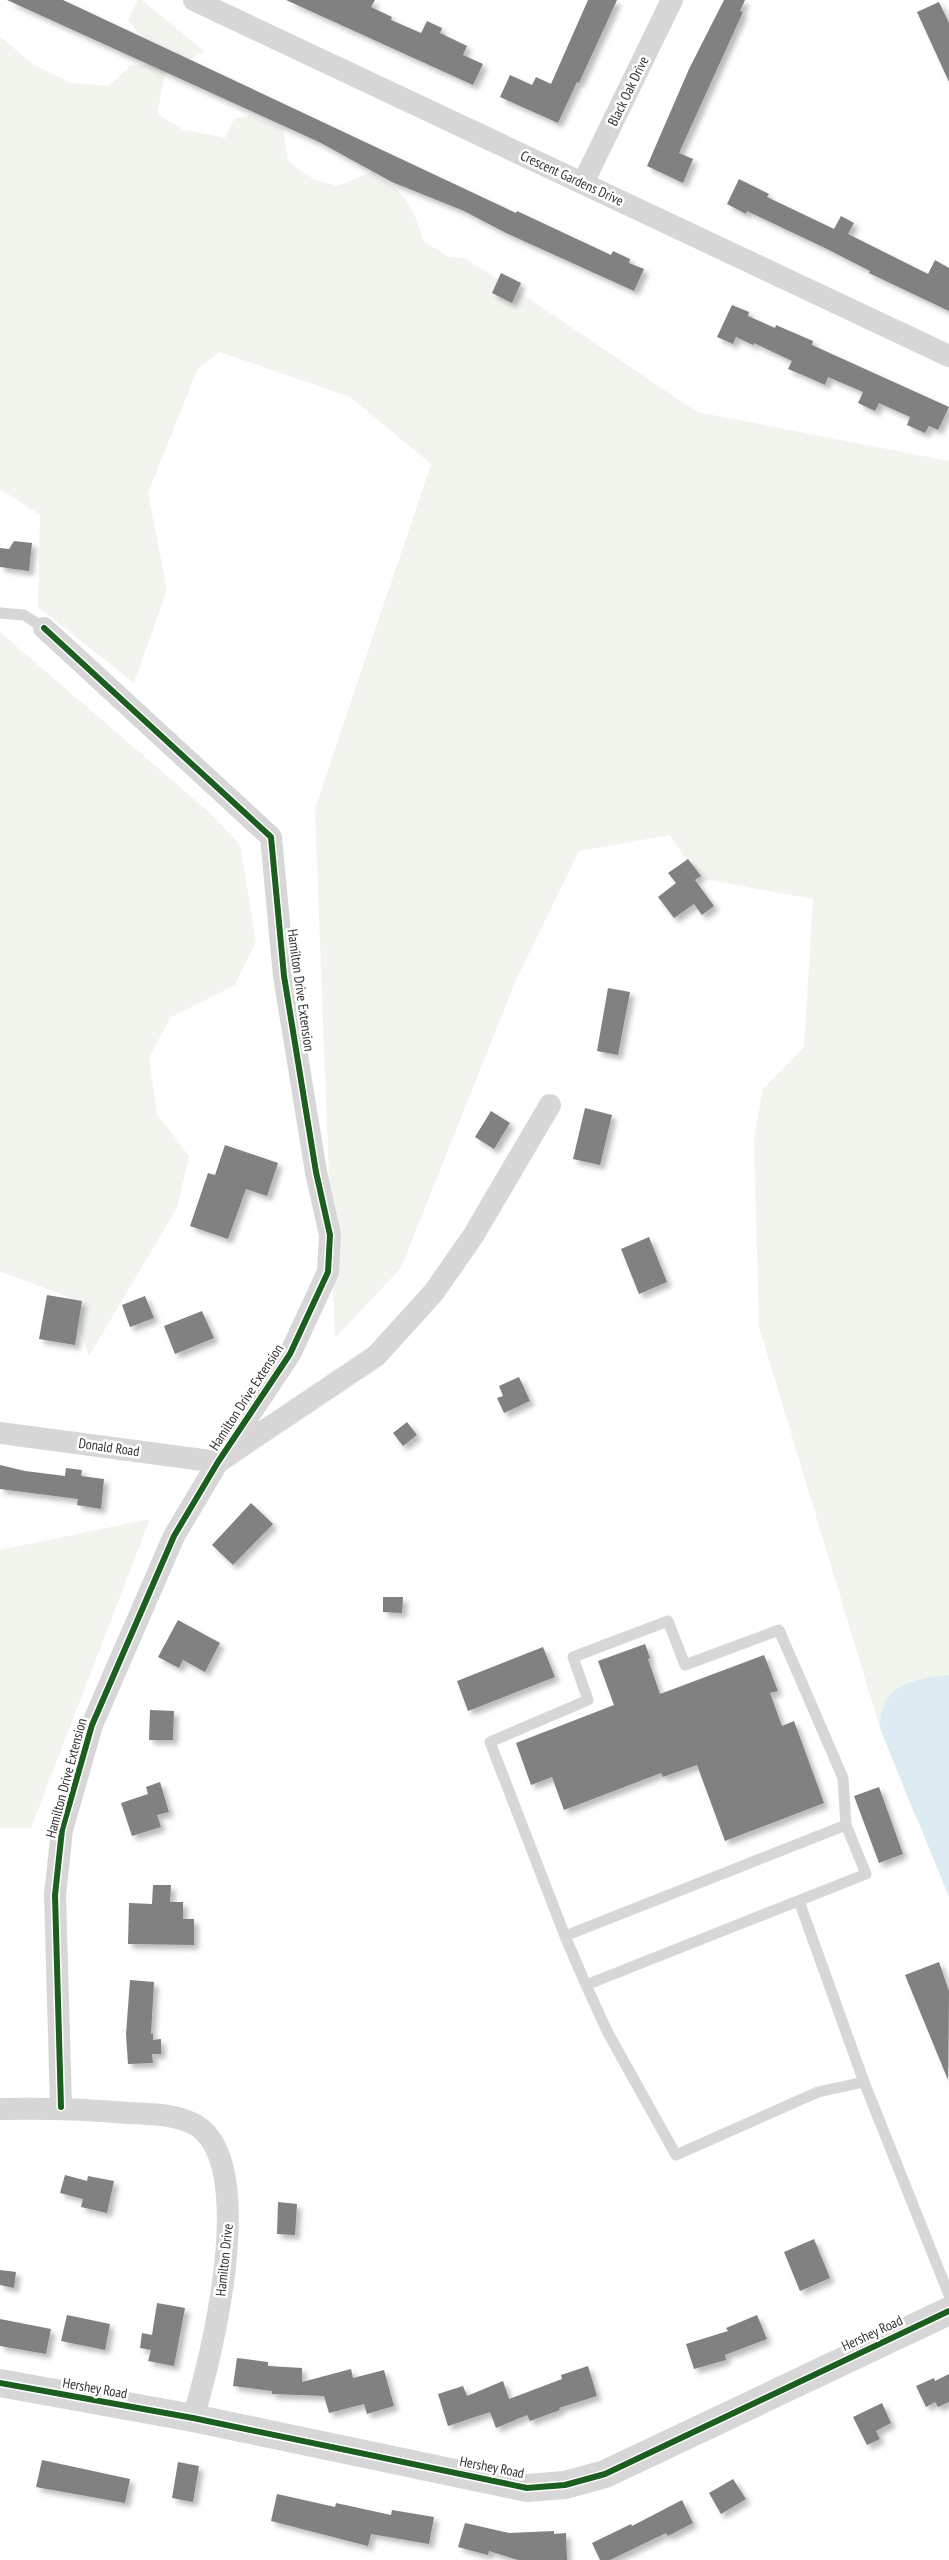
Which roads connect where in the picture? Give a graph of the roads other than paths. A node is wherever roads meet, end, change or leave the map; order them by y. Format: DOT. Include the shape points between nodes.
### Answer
graph roads {
  1 [pos="194,0"];
  2 [pos="672,0"];
  3 [pos="583,183"];
  4 [pos="949,356"];
  5 [pos="0,613"];
  6 [pos="44,628"];
  7 [pos="550,1104"];
  8 [pos="0,1433"];
  9 [pos="218,1462"];
  10 [pos="846,1825"];
  11 [pos="799,1901"];
  12 [pos="565,1936"];
  13 [pos="586,1985"];
  14 [pos="864,2082"];
  15 [pos="61,2107"];
  16 [pos="0,2109"];
  17 [pos="949,2295"];
  18 [pos="949,2311"];
  19 [pos="0,2383"];
  20 [pos="193,2418"];
  1 -- 3 [label="street, Crescent Gardens Drive"];
  2 -- 3 [label="street, Black Oak Drive"];
  3 -- 4 [label="street, Crescent Gardens Drive"];
  5 -- 6 [label="lane" via="24,615"];
  6 -- 9 [label="street, Hamilton Drive Extension" via="271,837 284,976 316,1172 330,1235 328,1272 290,1354"];
  7 -- 9 [label="street, Hamilton Drive Extension" via="473,1236 434,1292 376,1356"];
  8 -- 9 [label="street, Donald Road"];
  9 -- 15 [label="street, Hamilton Drive Extension" via="174,1536 92,1725 62,1830 55,1895"];
  10 -- 11 [label="lane" via="866,1874"];
  10 -- 12 [label="lane"];
  10 -- 12 [label="lane" via="843,1778 779,1630 685,1665 668,1621 573,1657 588,1700 490,1742"];
  11 -- 13 [label="lane"];
  11 -- 14 [label="lane"];
  12 -- 13 [label="lane"];
  13 -- 14 [label="lane" via="608,2033 676,2155 818,2092"];
  14 -- 17 [label="lane"];
  15 -- 16 [label="street, Hamilton Drive"];
  15 -- 20 [label="street, Hamilton Drive" via="171,2116 193,2124 210,2136 224,2179 230,2226 212,2351"];
  18 -- 20 [label="street, Hershey Road" via="605,2474 565,2485 527,2488"];
  19 -- 20 [label="street, Hershey Road"];
}
